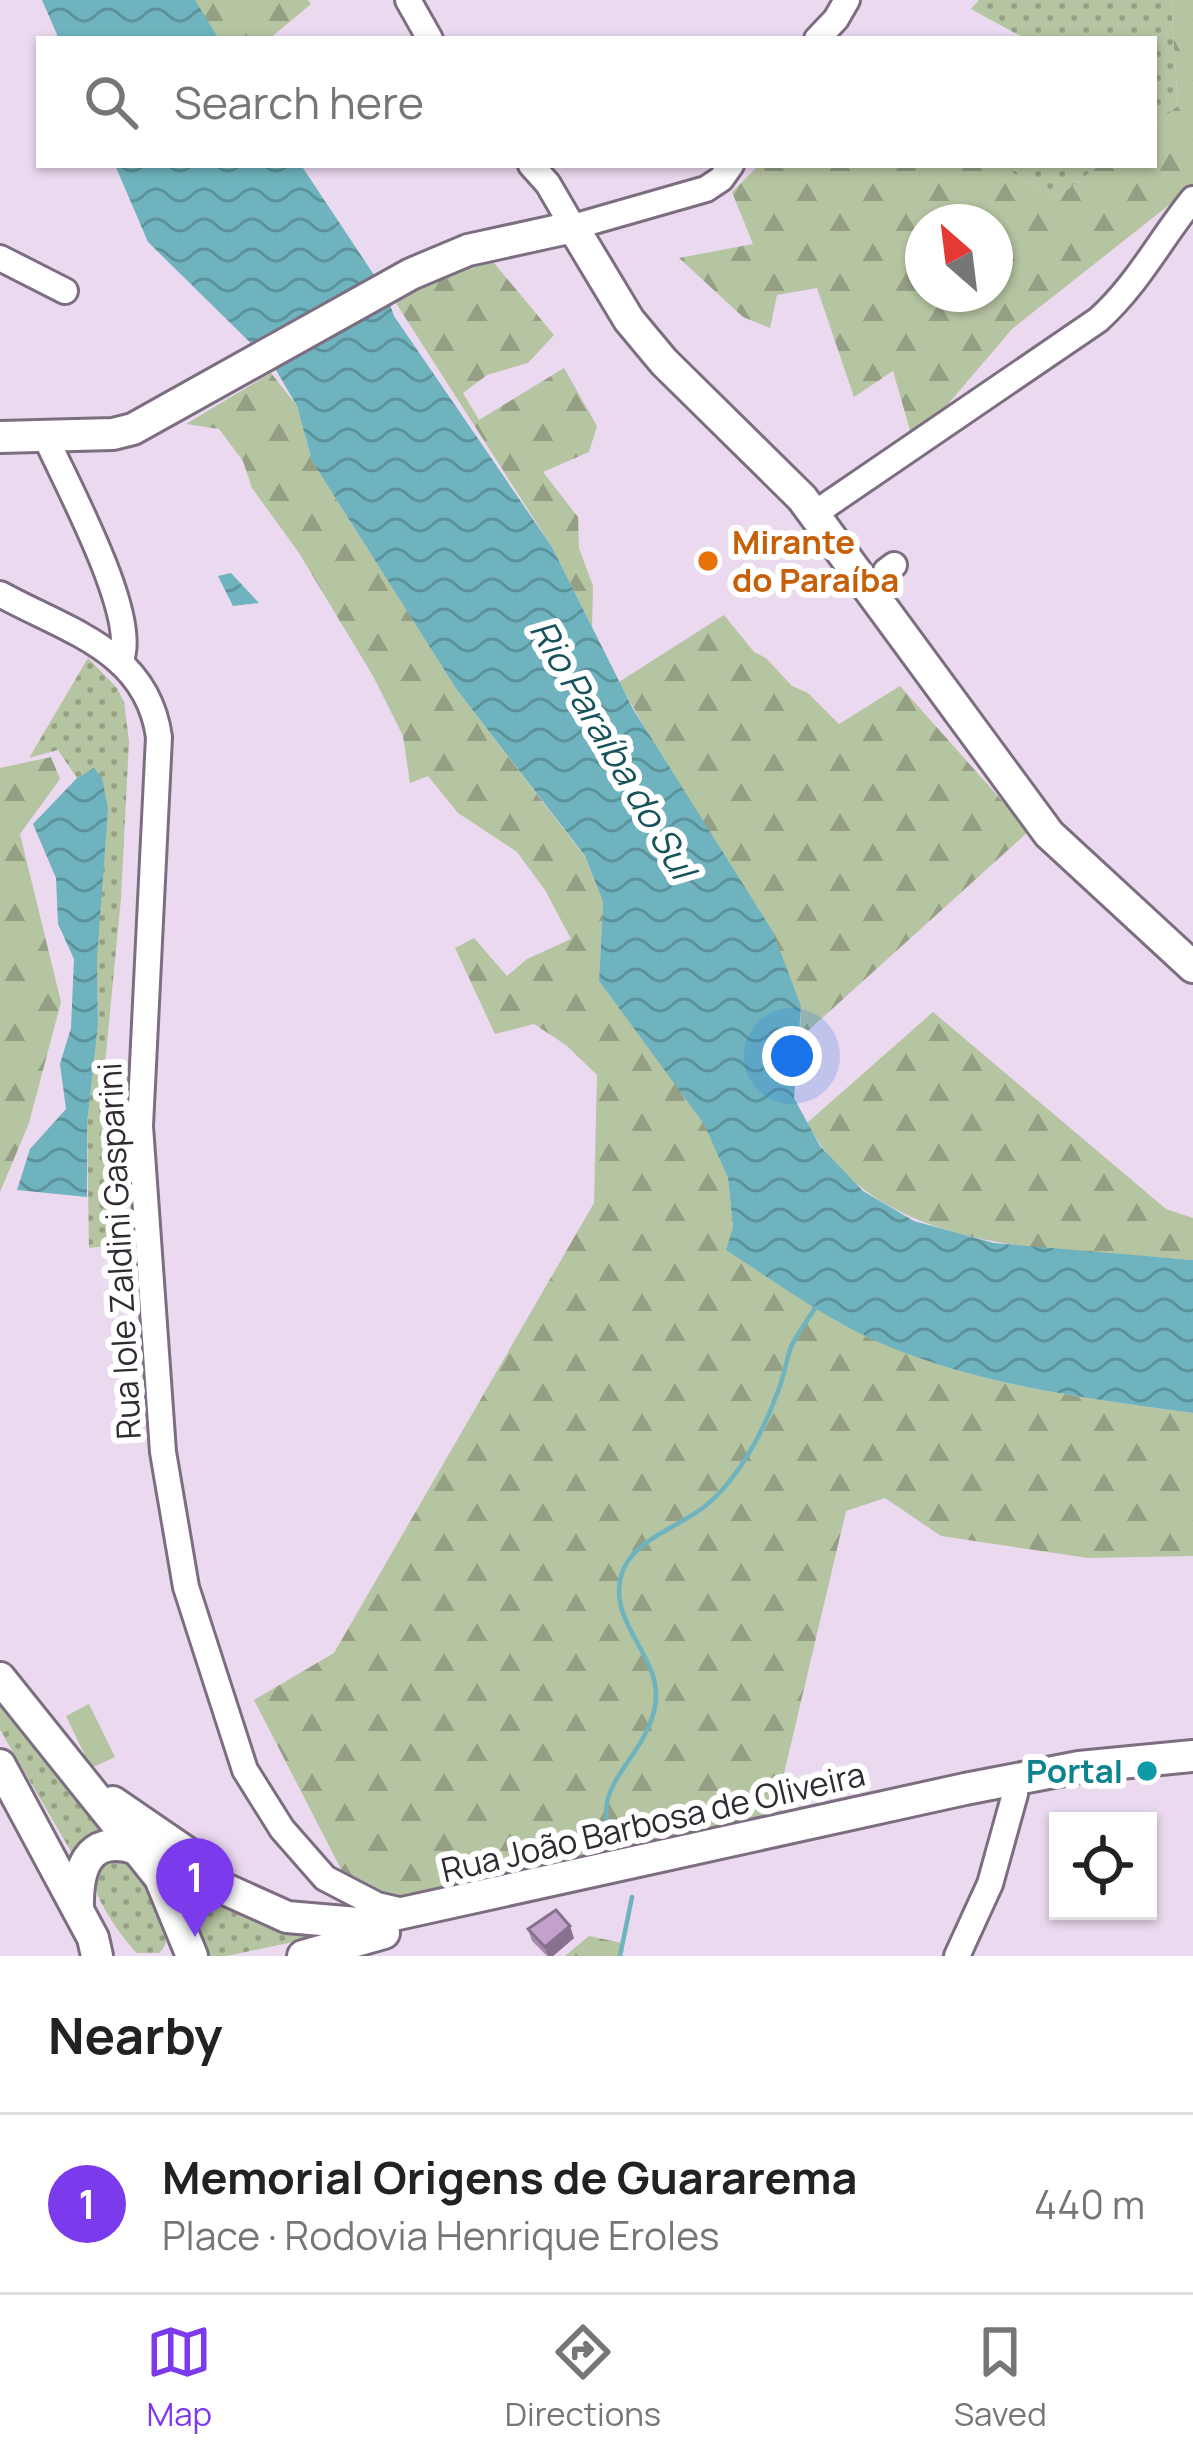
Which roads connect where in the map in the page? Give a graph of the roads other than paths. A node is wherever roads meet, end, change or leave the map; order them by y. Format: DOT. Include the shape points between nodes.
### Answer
graph roads {
  1 [pos="408,0"];
  2 [pos="847,0"];
  3 [pos="428,36"];
  4 [pos="820,36"];
  5 [pos="533,168"];
  6 [pos="729,168"];
  7 [pos="1193,199"];
  8 [pos="573,226"];
  9 [pos="0,258"];
  10 [pos="64,291"];
  11 [pos="0,437"];
  12 [pos="46,438"];
  13 [pos="814,514"];
  14 [pos="0,594"];
  15 [pos="121,659"];
  16 [pos="1193,967"];
  17 [pos="0,1678"];
  18 [pos="1193,1756"];
  19 [pos="0,1765"];
  20 [pos="72,1771"];
  21 [pos="1193,1772"];
  22 [pos="1015,1794"];
  23 [pos="140,1852"];
  24 [pos="325,1878"];
  25 [pos="173,1902"];
  26 [pos="78,1909"];
  27 [pos="409,1913"];
  28 [pos="314,1922"];
  29 [pos="105,1952"];
  30 [pos="169,1956"];
  31 [pos="192,1956"];
  32 [pos="306,1956"];
  33 [pos="957,1956"];
  1 -- 3 [label="street"];
  2 -- 4 [label="street"];
  5 -- 8 [label="street"];
  6 -- 8 [label="street" via="690,195"];
  7 -- 13 [label="street" via="1137,283 1098,320"];
  8 -- 12 [label="main road" via="468,250 411,274 133,429"];
  8 -- 13 [label="main road" via="664,362"];
  9 -- 10 [label="street"];
  11 -- 12 [label="main road"];
  12 -- 15 [label="street" via="113,588"];
  13 -- 16 [label="main road" via="1048,834"];
  14 -- 15 [label="street"];
  15 -- 24 [label="street, Rua Iole Zaldini Gasparini" via="149,699 159,737 140,1126 163,1452 179,1551 194,1622 245,1770"];
  17 -- 20 [label="main road"];
  18 -- 27 [label="main road, Rua João Barbosa de Oliveira" via="965,1789"];
  19 -- 26 [label="main road"];
  20 -- 23 [label="main road"];
  20 -- 28 [label="main road" via="195,1859"];
  21 -- 22 [label="main road, Rua João Barbosa de Oliveira"];
  22 -- 32 [label="main road, Rua João Barbosa de Oliveira" via="436,1917"];
  22 -- 33 [label="street" via="990,1884"];
  23 -- 25 [label="main road"];
  23 -- 26 [label="main road" via="113,1844 95,1851 77,1885"];
  23 -- 28 [label="main road, Rua João Barbosa de Oliveira" via="248,1902"];
  24 -- 27 [label="street, Rua Iole Zaldini Gasparini"];
  24 -- 28 [label="street" via="328,1897"];
  25 -- 30 [label="main road" via="178,1930"];
  25 -- 31 [label="main road"];
  26 -- 29 [label="main road"];
  27 -- 28 [label="main road, Rua João Barbosa de Oliveira"];
}
